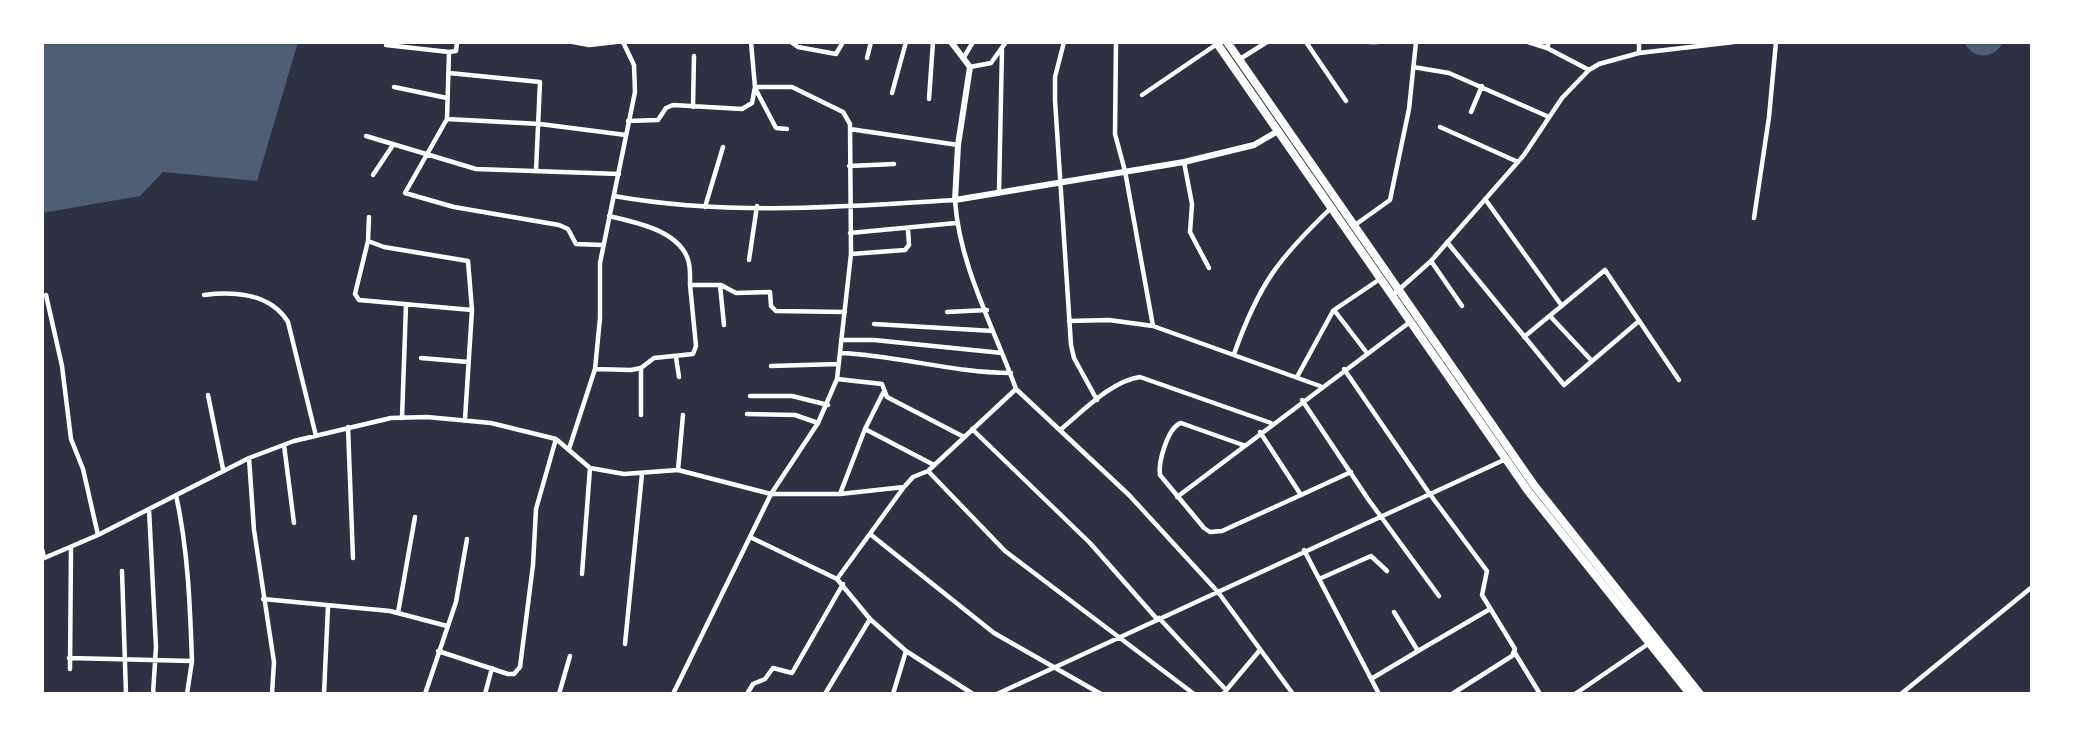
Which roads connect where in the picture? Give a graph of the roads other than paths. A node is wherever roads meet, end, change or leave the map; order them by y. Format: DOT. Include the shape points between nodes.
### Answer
graph roads {
  1 [pos="457,42"];
  2 [pos="573,42"];
  3 [pos="616,42"];
  4 [pos="623,42"];
  5 [pos="751,42"];
  6 [pos="792,42"];
  7 [pos="843,42"];
  8 [pos="871,42"];
  9 [pos="906,42"];
  10 [pos="933,42"];
  11 [pos="951,42"];
  12 [pos="973,42"];
  13 [pos="1006,42"];
  14 [pos="1064,42"];
  15 [pos="1116,42"];
  16 [pos="1227,42"];
  17 [pos="1267,42"];
  18 [pos="1306,42"];
  19 [pos="1370,42"];
  20 [pos="1378,42"];
  21 [pos="1416,42"];
  22 [pos="1528,42"];
  23 [pos="1549,42"];
  24 [pos="1639,42"];
  25 [pos="1734,42"];
  26 [pos="1776,42"];
  27 [pos="1217,43"];
  28 [pos="1698,44"];
  29 [pos="386,45"];
  30 [pos="1547,48"];
  31 [pos="1002,50"];
  32 [pos="449,52"];
  33 [pos="1639,53"];
  34 [pos="694,56"];
  35 [pos="964,57"];
  36 [pos="867,58"];
  37 [pos="1239,60"];
  38 [pos="970,67"];
  39 [pos="1413,67"];
  40 [pos="1589,70"];
  41 [pos="449,73"];
  42 [pos="1482,86"];
  43 [pos="394,87"];
  44 [pos="754,87"];
  45 [pos="892,93"];
  46 [pos="1142,95"];
  47 [pos="447,98"];
  48 [pos="929,99"];
  49 [pos="1346,101"];
  50 [pos="693,107"];
  51 [pos="1471,112"];
  52 [pos="1549,117"];
  53 [pos="447,119"];
  54 [pos="628,121"];
  55 [pos="540,124"];
  56 [pos="1440,127"];
  57 [pos="787,129"];
  58 [pos="850,129"];
  59 [pos="1278,131"];
  60 [pos="626,135"];
  61 [pos="366,136"];
  62 [pos="393,145"];
  63 [pos="958,145"];
  64 [pos="723,147"];
  65 [pos="425,156"];
  66 [pos="1184,162"];
  67 [pos="1518,162"];
  68 [pos="894,164"];
  69 [pos="849,166"];
  70 [pos="536,171"];
  71 [pos="1125,171"];
  72 [pos="619,174"];
  73 [pos="373,175"];
  74 [pos="1062,181"];
  75 [pos="999,192"];
  76 [pos="614,196"];
  77 [pos="1485,199"];
  78 [pos="955,200"];
  79 [pos="757,206"];
  80 [pos="705,207"];
  81 [pos="848,207"];
  82 [pos="1332,208"];
  83 [pos="610,216"];
  84 [pos="369,217"];
  85 [pos="1754,218"];
  86 [pos="957,223"];
  87 [pos="1355,225"];
  88 [pos="908,229"];
  89 [pos="850,233"];
  90 [pos="368,241"];
  91 [pos="1447,242"];
  92 [pos="603,246"];
  93 [pos="850,254"];
  94 [pos="749,260"];
  95 [pos="1430,261"];
  96 [pos="1209,268"];
  97 [pos="1381,279"];
  98 [pos="690,285"];
  99 [pos="720,285"];
  100 [pos="1396,292"];
  101 [pos="46,295"];
  102 [pos="204,295"];
  103 [pos="406,305"];
  104 [pos="1462,306"];
  105 [pos="1562,306"];
  106 [pos="472,310"];
  107 [pos="987,310"];
  108 [pos="1334,310"];
  109 [pos="845,312"];
  110 [pos="947,312"];
  111 [pos="1550,316"];
  112 [pos="1069,321"];
  113 [pos="1639,321"];
  114 [pos="1411,322"];
  115 [pos="874,324"];
  116 [pos="724,325"];
  117 [pos="1153,326"];
  118 [pos="993,331"];
  119 [pos="1524,337"];
  120 [pos="841,340"];
  121 [pos="840,353"];
  122 [pos="1002,353"];
  123 [pos="1367,353"];
  124 [pos="1234,354"];
  125 [pos="676,357"];
  126 [pos="421,358"];
  127 [pos="1592,361"];
  128 [pos="468,362"];
  129 [pos="838,364"];
  130 [pos="771,366"];
  131 [pos="641,368"];
  132 [pos="595,369"];
  133 [pos="1345,369"];
  134 [pos="1010,373"];
  135 [pos="679,377"];
  136 [pos="1297,377"];
  137 [pos="837,379"];
  138 [pos="1679,380"];
  139 [pos="1321,386"];
  140 [pos="1016,389"];
  141 [pos="884,393"];
  142 [pos="208,395"];
  143 [pos="750,396"];
  144 [pos="1097,400"];
  145 [pos="1302,400"];
  146 [pos="828,405"];
  147 [pos="747,414"];
  148 [pos="641,415"];
  149 [pos="683,415"];
  150 [pos="402,418"];
  151 [pos="465,419"];
  152 [pos="818,423"];
  153 [pos="1271,424"];
  154 [pos="348,427"];
  155 [pos="865,429"];
  156 [pos="972,429"];
  157 [pos="1060,430"];
  158 [pos="1260,432"];
  159 [pos="316,436"];
  160 [pos="964,437"];
  161 [pos="556,439"];
  162 [pos="284,445"];
  163 [pos="1242,445"];
  164 [pos="569,449"];
  165 [pos="249,458"];
  166 [pos="1506,459"];
  167 [pos="934,465"];
  168 [pos="590,468"];
  169 [pos="223,469"];
  170 [pos="678,470"];
  171 [pos="928,471"];
  172 [pos="1351,472"];
  173 [pos="642,474"];
  174 [pos="904,487"];
  175 [pos="1429,493"];
  176 [pos="771,494"];
  177 [pos="840,494"];
  178 [pos="176,495"];
  179 [pos="1301,495"];
  180 [pos="1177,496"];
  181 [pos="149,509"];
  182 [pos="1382,516"];
  183 [pos="415,517"];
  184 [pos="294,523"];
  185 [pos="870,534"];
  186 [pos="98,535"];
  187 [pos="750,537"];
  188 [pos="467,539"];
  189 [pos="71,548"];
  190 [pos="42,549"];
  191 [pos="1304,550"];
  192 [pos="353,558"];
  193 [pos="43,559"];
  194 [pos="122,571"];
  195 [pos="1387,571"];
  196 [pos="582,575"];
  197 [pos="836,579"];
  198 [pos="1319,579"];
  199 [pos="844,583"];
  200 [pos="2032,587"];
  201 [pos="1218,592"];
  202 [pos="1440,596"];
  203 [pos="263,599"];
  204 [pos="328,606"];
  205 [pos="1490,610"];
  206 [pos="1394,612"];
  207 [pos="398,613"];
  208 [pos="870,618"];
  209 [pos="1158,618"];
  210 [pos="447,626"];
  211 [pos="1116,638"];
  212 [pos="1648,644"];
  213 [pos="625,645"];
  214 [pos="1260,650"];
  215 [pos="438,651"];
  216 [pos="906,651"];
  217 [pos="1418,652"];
  218 [pos="1515,653"];
  219 [pos="570,656"];
  220 [pos="69,658"];
  221 [pos="125,658"];
  222 [pos="192,660"];
  223 [pos="155,661"];
  224 [pos="1054,666"];
  225 [pos="492,668"];
  226 [pos="70,669"];
  227 [pos="1371,679"];
  228 [pos="1224,692"];
  229 [pos="126,694"];
  230 [pos="153,694"];
  231 [pos="187,694"];
  232 [pos="272,694"];
  233 [pos="324,694"];
  234 [pos="425,694"];
  235 [pos="485,694"];
  236 [pos="559,694"];
  237 [pos="673,694"];
  238 [pos="747,694"];
  239 [pos="825,694"];
  240 [pos="893,694"];
  241 [pos="973,694"];
  242 [pos="997,694"];
  243 [pos="1101,694"];
  244 [pos="1194,694"];
  245 [pos="1293,694"];
  246 [pos="1379,694"];
  247 [pos="1452,694"];
  248 [pos="1540,694"];
  249 [pos="1575,694"];
  250 [pos="1690,694"];
  251 [pos="1700,694"];
  252 [pos="1901,694"];
  1 -- 32 [label="street" via="456,51"];
  2 -- 3 [label="street"];
  4 -- 54 [label="street" via="636,75"];
  5 -- 44 [label="street"];
  6 -- 7 [label="street" via="836,54"];
  8 -- 36 [label="street"];
  9 -- 45 [label="street"];
  10 -- 48 [label="street"];
  11 -- 35 [label="street"];
  12 -- 35 [label="street"];
  13 -- 31 [label="street"];
  14 -- 74 [label="street" via="1055,77"];
  15 -- 71 [label="street" via="1115,134"];
  16 -- 37 [label="highway"];
  17 -- 37 [label="street"];
  18 -- 49 [label="street"];
  19 -- 20 [label="street"];
  21 -- 39 [label="street"];
  22 -- 30 [label="street"];
  23 -- 30 [label="street"];
  24 -- 33 [label="street"];
  25 -- 28 [label="street"];
  26 -- 85 [label="street"];
  27 -- 46 [label="street"];
  27 -- 59 [label="highway"];
  28 -- 33 [label="street"];
  29 -- 32 [label="street"];
  30 -- 40 [label="street"];
  31 -- 38 [label="street" via="990,63"];
  31 -- 75 [label="street"];
  32 -- 41 [label="street"];
  33 -- 40 [label="street"];
  34 -- 50 [label="street"];
  35 -- 38 [label="street"];
  37 -- 87 [label="highway"];
  38 -- 63 [label="street"];
  39 -- 42 [label="street" via="1448,73"];
  39 -- 87 [label="street" via="1390,200"];
  40 -- 52 [label="street"];
  41 -- 47 [label="street"];
  41 -- 55 [label="street" via="538,80"];
  42 -- 51 [label="street"];
  42 -- 52 [label="street"];
  43 -- 47 [label="street"];
  44 -- 50 [label="street" via="747,108"];
  44 -- 57 [label="street" via="776,128"];
  44 -- 58 [label="street" via="782,85 806,93 843,112"];
  47 -- 53 [label="street"];
  50 -- 54 [label="street" via="668,107 659,120"];
  52 -- 67 [label="street"];
  53 -- 55 [label="street"];
  53 -- 65 [label="street"];
  54 -- 60 [label="street"];
  55 -- 60 [label="street"];
  55 -- 70 [label="street"];
  56 -- 67 [label="street"];
  58 -- 63 [label="street"];
  58 -- 69 [label="street"];
  59 -- 66 [label="street" via="1254,145"];
  59 -- 82 [label="highway"];
  60 -- 72 [label="street"];
  61 -- 62 [label="street"];
  62 -- 65 [label="street"];
  62 -- 73 [label="street"];
  63 -- 78 [label="street"];
  64 -- 80 [label="street"];
  65 -- 70 [label="street" via="476,169"];
  65 -- 92 [label="street" via="407,186 408,195 559,225 568,229 576,244"];
  66 -- 71 [label="street"];
  66 -- 96 [label="street" via="1192,204 1190,232"];
  67 -- 77 [label="street"];
  68 -- 69 [label="street"];
  69 -- 81 [label="street"];
  70 -- 72 [label="street"];
  71 -- 74 [label="street"];
  71 -- 117 [label="street"];
  72 -- 76 [label="street"];
  74 -- 75 [label="street"];
  74 -- 112 [label="street"];
  75 -- 78 [label="street"];
  76 -- 80 [label="street"];
  76 -- 83 [label="street"];
  77 -- 91 [label="street"];
  77 -- 105 [label="street"];
  78 -- 81 [label="street"];
  78 -- 86 [label="street"];
  79 -- 80 [label="street"];
  79 -- 81 [label="street"];
  79 -- 94 [label="street"];
  81 -- 89 [label="street"];
  82 -- 97 [label="highway"];
  82 -- 124 [label="street" via="1299,238 1258,292"];
  83 -- 92 [label="street"];
  83 -- 98 [label="street" via="674,240 689,262"];
  84 -- 90 [label="street"];
  86 -- 88 [label="street"];
  86 -- 107 [label="street"];
  87 -- 100 [label="highway"];
  88 -- 89 [label="street"];
  88 -- 93 [label="street" via="905,250"];
  89 -- 93 [label="street"];
  90 -- 103 [label="street" via="356,298"];
  90 -- 106 [label="street" via="465,259"];
  91 -- 95 [label="street"];
  91 -- 119 [label="street"];
  92 -- 132 [label="street"];
  93 -- 109 [label="street"];
  95 -- 100 [label="street"];
  95 -- 104 [label="street"];
  97 -- 100 [label="highway"];
  97 -- 108 [label="street"];
  98 -- 99 [label="street"];
  98 -- 125 [label="street" via="696,350"];
  99 -- 109 [label="street" via="742,294 770,292 776,311"];
  99 -- 116 [label="street"];
  100 -- 114 [label="highway"];
  100 -- 251 [label="highway" via="1534,485"];
  101 -- 186 [label="street" via="62,366 71,439"];
  102 -- 159 [label="street" via="248,296 281,310 288,322"];
  103 -- 106 [label="street"];
  103 -- 150 [label="street"];
  105 -- 111 [label="street"];
  105 -- 113 [label="street" via="1605,270"];
  106 -- 128 [label="street"];
  107 -- 110 [label="street"];
  107 -- 118 [label="street"];
  108 -- 123 [label="street"];
  108 -- 136 [label="street"];
  109 -- 120 [label="street"];
  111 -- 119 [label="street"];
  111 -- 127 [label="street"];
  112 -- 117 [label="street"];
  112 -- 144 [label="street" via="1074,358"];
  113 -- 127 [label="street"];
  113 -- 138 [label="street"];
  114 -- 123 [label="street"];
  114 -- 166 [label="highway"];
  115 -- 118 [label="street"];
  117 -- 124 [label="street"];
  118 -- 122 [label="street"];
  119 -- 127 [label="street" via="1564,385"];
  120 -- 121 [label="street"];
  120 -- 122 [label="street"];
  121 -- 129 [label="street"];
  121 -- 134 [label="street" via="973,373"];
  122 -- 134 [label="street"];
  123 -- 133 [label="street"];
  124 -- 136 [label="street"];
  125 -- 131 [label="street" via="654,358"];
  125 -- 135 [label="street"];
  126 -- 128 [label="street"];
  128 -- 151 [label="street"];
  129 -- 130 [label="street"];
  129 -- 137 [label="street"];
  131 -- 132 [label="street"];
  131 -- 148 [label="street"];
  132 -- 164 [label="street"];
  133 -- 139 [label="street"];
  133 -- 175 [label="street"];
  134 -- 140 [label="street"];
  136 -- 139 [label="street"];
  137 -- 141 [label="street" via="880,383"];
  137 -- 146 [label="street"];
  139 -- 145 [label="street"];
  140 -- 156 [label="street"];
  140 -- 157 [label="street"];
  141 -- 155 [label="street"];
  141 -- 160 [label="street"];
  142 -- 169 [label="street"];
  143 -- 146 [label="street" via="792,396"];
  144 -- 153 [label="street" via="1140,377"];
  144 -- 157 [label="street"];
  145 -- 153 [label="street"];
  145 -- 172 [label="street"];
  146 -- 152 [label="street"];
  147 -- 152 [label="street" via="795,415"];
  149 -- 170 [label="street"];
  150 -- 151 [label="street"];
  150 -- 154 [label="street"];
  151 -- 161 [label="street"];
  152 -- 176 [label="street"];
  153 -- 158 [label="street"];
  154 -- 159 [label="street"];
  154 -- 192 [label="street"];
  155 -- 167 [label="street"];
  155 -- 177 [label="street"];
  156 -- 160 [label="street"];
  156 -- 209 [label="street" via="1090,543"];
  157 -- 201 [label="street" via="1129,495"];
  158 -- 163 [label="street"];
  158 -- 179 [label="street"];
  159 -- 162 [label="street"];
  160 -- 167 [label="street"];
  161 -- 164 [label="street"];
  161 -- 225 [label="street" via="536,509 520,667 514,674"];
  162 -- 165 [label="street"];
  162 -- 184 [label="street"];
  163 -- 180 [label="street"];
  163 -- 180 [label="street" via="1176,424 1159,467 1163,481"];
  164 -- 168 [label="street"];
  165 -- 169 [label="street"];
  165 -- 203 [label="street"];
  166 -- 175 [label="street"];
  166 -- 212 [label="highway"];
  167 -- 171 [label="street"];
  168 -- 173 [label="street"];
  168 -- 196 [label="street"];
  169 -- 178 [label="street"];
  170 -- 173 [label="street"];
  170 -- 176 [label="street"];
  171 -- 174 [label="street"];
  171 -- 211 [label="street" via="1005,551"];
  172 -- 179 [label="street"];
  172 -- 182 [label="street"];
  173 -- 213 [label="street"];
  174 -- 177 [label="street"];
  174 -- 185 [label="street"];
  175 -- 182 [label="street"];
  175 -- 205 [label="street" via="1488,570 1482,594"];
  176 -- 177 [label="street"];
  176 -- 187 [label="street"];
  178 -- 181 [label="street"];
  178 -- 222 [label="street" via="189,578"];
  179 -- 180 [label="street" via="1215,533 1204,528"];
  181 -- 186 [label="street"];
  181 -- 223 [label="street"];
  182 -- 191 [label="street"];
  182 -- 202 [label="street"];
  183 -- 207 [label="street"];
  185 -- 197 [label="street"];
  185 -- 224 [label="street" via="994,633"];
  186 -- 189 [label="street"];
  187 -- 197 [label="street"];
  187 -- 237 [label="street"];
  188 -- 210 [label="street" via="456,603"];
  189 -- 193 [label="street"];
  189 -- 220 [label="street"];
  190 -- 193 [label="street"];
  191 -- 198 [label="street"];
  191 -- 201 [label="street"];
  194 -- 221 [label="street"];
  195 -- 198 [label="street" via="1371,556"];
  197 -- 199 [label="street"];
  198 -- 227 [label="street"];
  199 -- 208 [label="street"];
  199 -- 238 [label="street" via="794,670 788,673 773,668"];
  200 -- 252 [label="street"];
  201 -- 209 [label="street"];
  201 -- 214 [label="street"];
  203 -- 204 [label="street"];
  203 -- 232 [label="street" via="274,662"];
  204 -- 207 [label="street"];
  204 -- 233 [label="street"];
  205 -- 217 [label="street"];
  205 -- 218 [label="street"];
  206 -- 217 [label="street"];
  207 -- 210 [label="street"];
  208 -- 216 [label="street"];
  208 -- 239 [label="street"];
  209 -- 211 [label="street"];
  209 -- 228 [label="street"];
  210 -- 215 [label="street"];
  211 -- 224 [label="street"];
  211 -- 244 [label="street"];
  212 -- 249 [label="street"];
  212 -- 250 [label="highway"];
  214 -- 228 [label="street"];
  214 -- 245 [label="street"];
  215 -- 225 [label="street"];
  215 -- 234 [label="street"];
  216 -- 240 [label="street"];
  216 -- 241 [label="street"];
  217 -- 227 [label="street"];
  218 -- 247 [label="street"];
  218 -- 248 [label="street"];
  219 -- 236 [label="street"];
  220 -- 221 [label="street"];
  220 -- 226 [label="street"];
  221 -- 223 [label="street"];
  221 -- 229 [label="street"];
  222 -- 223 [label="street"];
  222 -- 231 [label="street"];
  223 -- 230 [label="street"];
  224 -- 242 [label="street"];
  224 -- 243 [label="street"];
  225 -- 235 [label="street"];
  227 -- 246 [label="street"];
}
